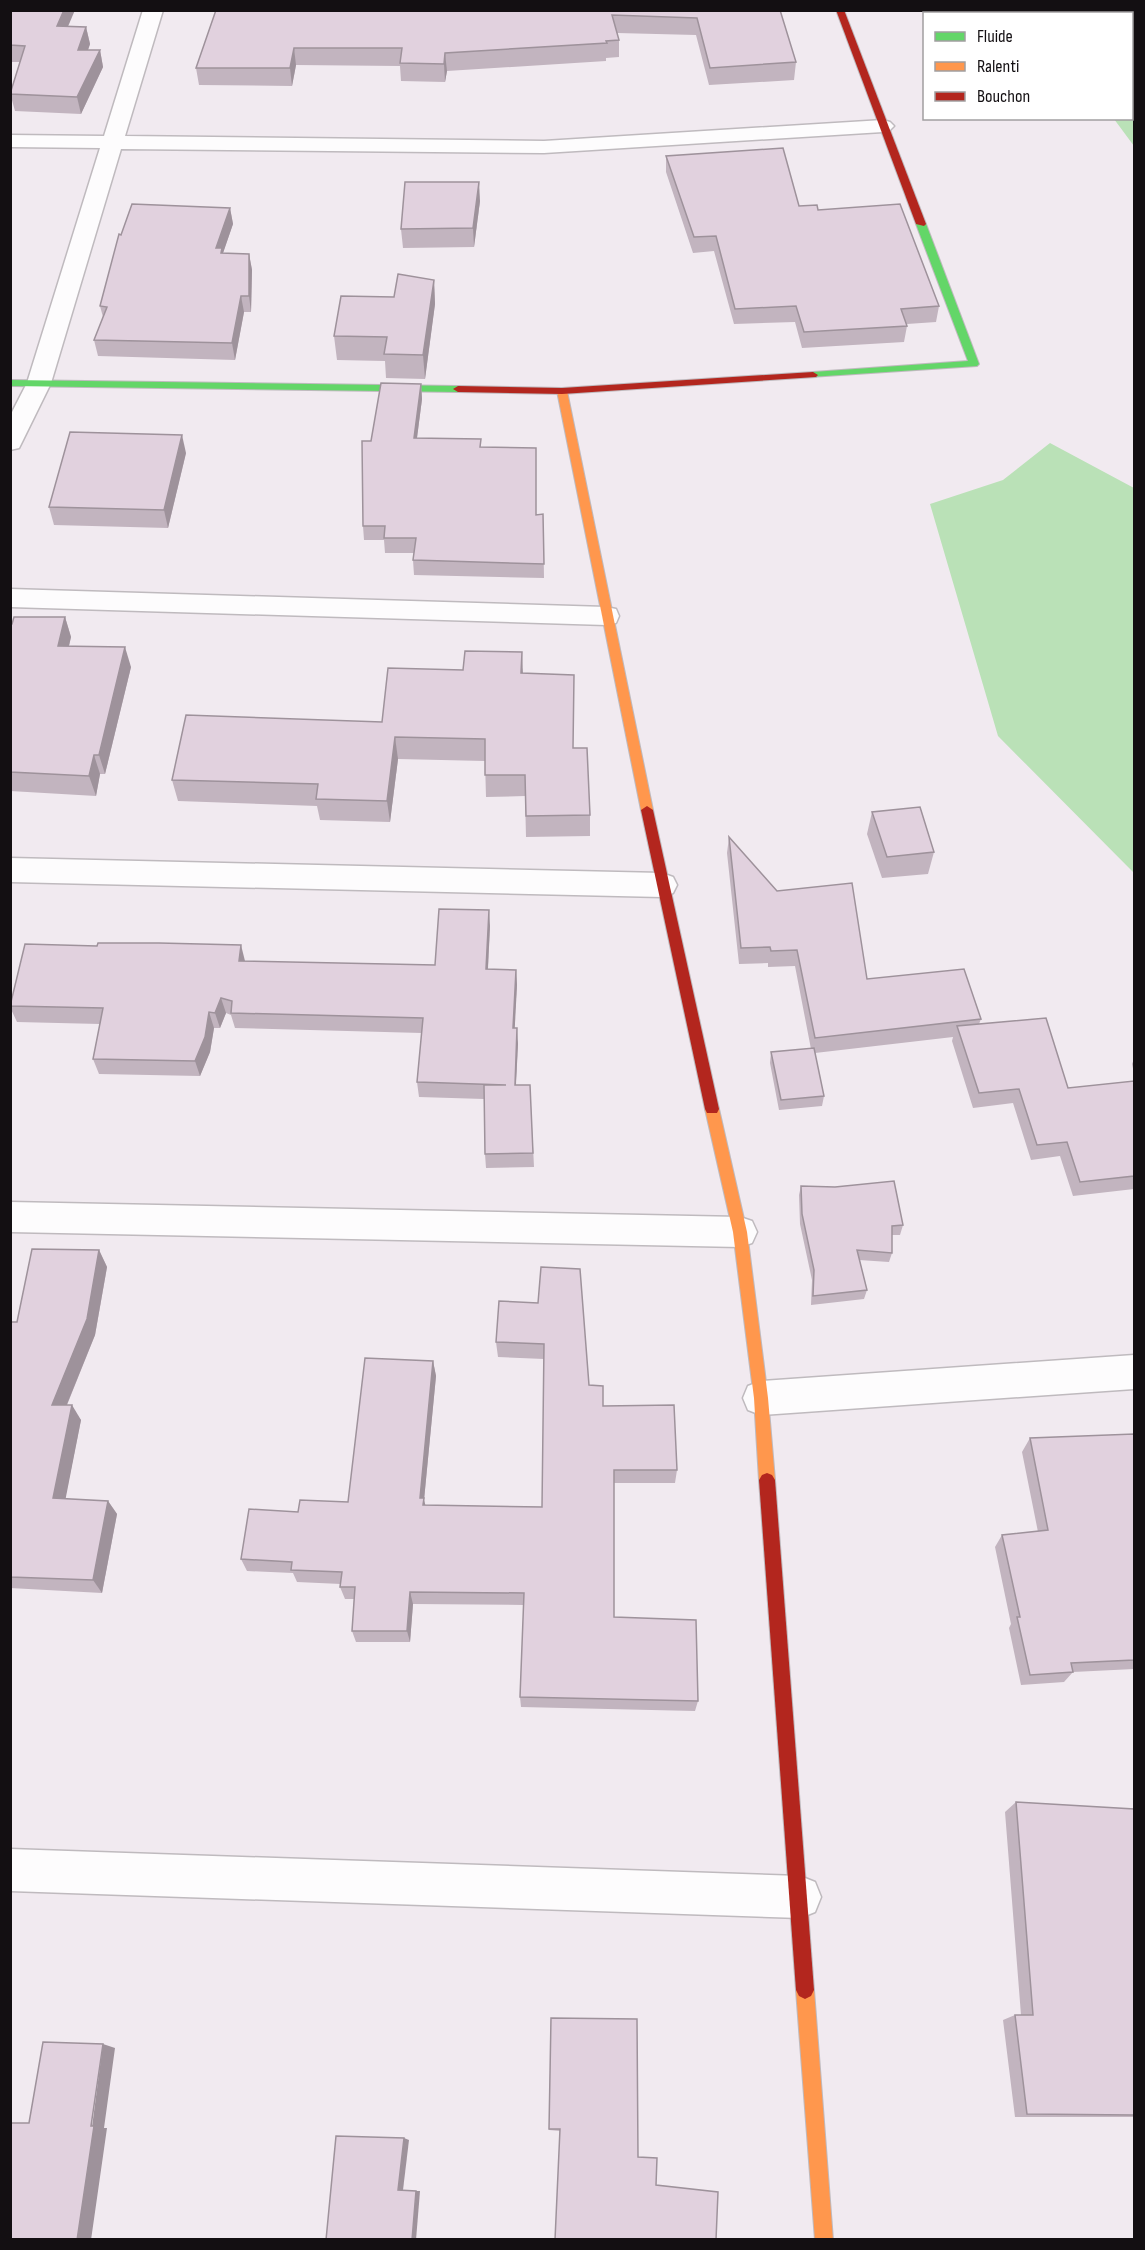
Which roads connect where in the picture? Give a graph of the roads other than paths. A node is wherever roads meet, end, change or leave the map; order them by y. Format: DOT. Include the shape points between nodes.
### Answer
graph roads {
  1 [pos="153,10"];
  2 [pos="840,10"];
  3 [pos="883,126"];
  4 [pos="10,141"];
  5 [pos="112,142"];
  6 [pos="10,383"];
  7 [pos="39,383"];
  8 [pos="562,391"];
  9 [pos="10,442"];
  10 [pos="10,598"];
  11 [pos="606,616"];
  12 [pos="10,870"];
  13 [pos="662,885"];
  14 [pos="10,1216"];
  15 [pos="740,1232"];
  16 [pos="1134,1372"];
  17 [pos="761,1398"];
  18 [pos="10,1870"];
  19 [pos="800,1897"];
  20 [pos="824,2240"];
  1 -- 5 [label="street"];
  2 -- 3 [label="street"];
  3 -- 5 [label="street" via="544,147"];
  3 -- 8 [label="street" via="975,364"];
  4 -- 5 [label="street"];
  5 -- 7 [label="street"];
  6 -- 7 [label="street"];
  7 -- 8 [label="street"];
  7 -- 9 [label="street"];
  8 -- 11 [label="street"];
  10 -- 11 [label="street"];
  11 -- 13 [label="street"];
  12 -- 13 [label="street"];
  13 -- 15 [label="street"];
  14 -- 15 [label="street"];
  15 -- 17 [label="street"];
  16 -- 17 [label="street"];
  17 -- 19 [label="street"];
  18 -- 19 [label="street"];
  19 -- 20 [label="street"];
}
